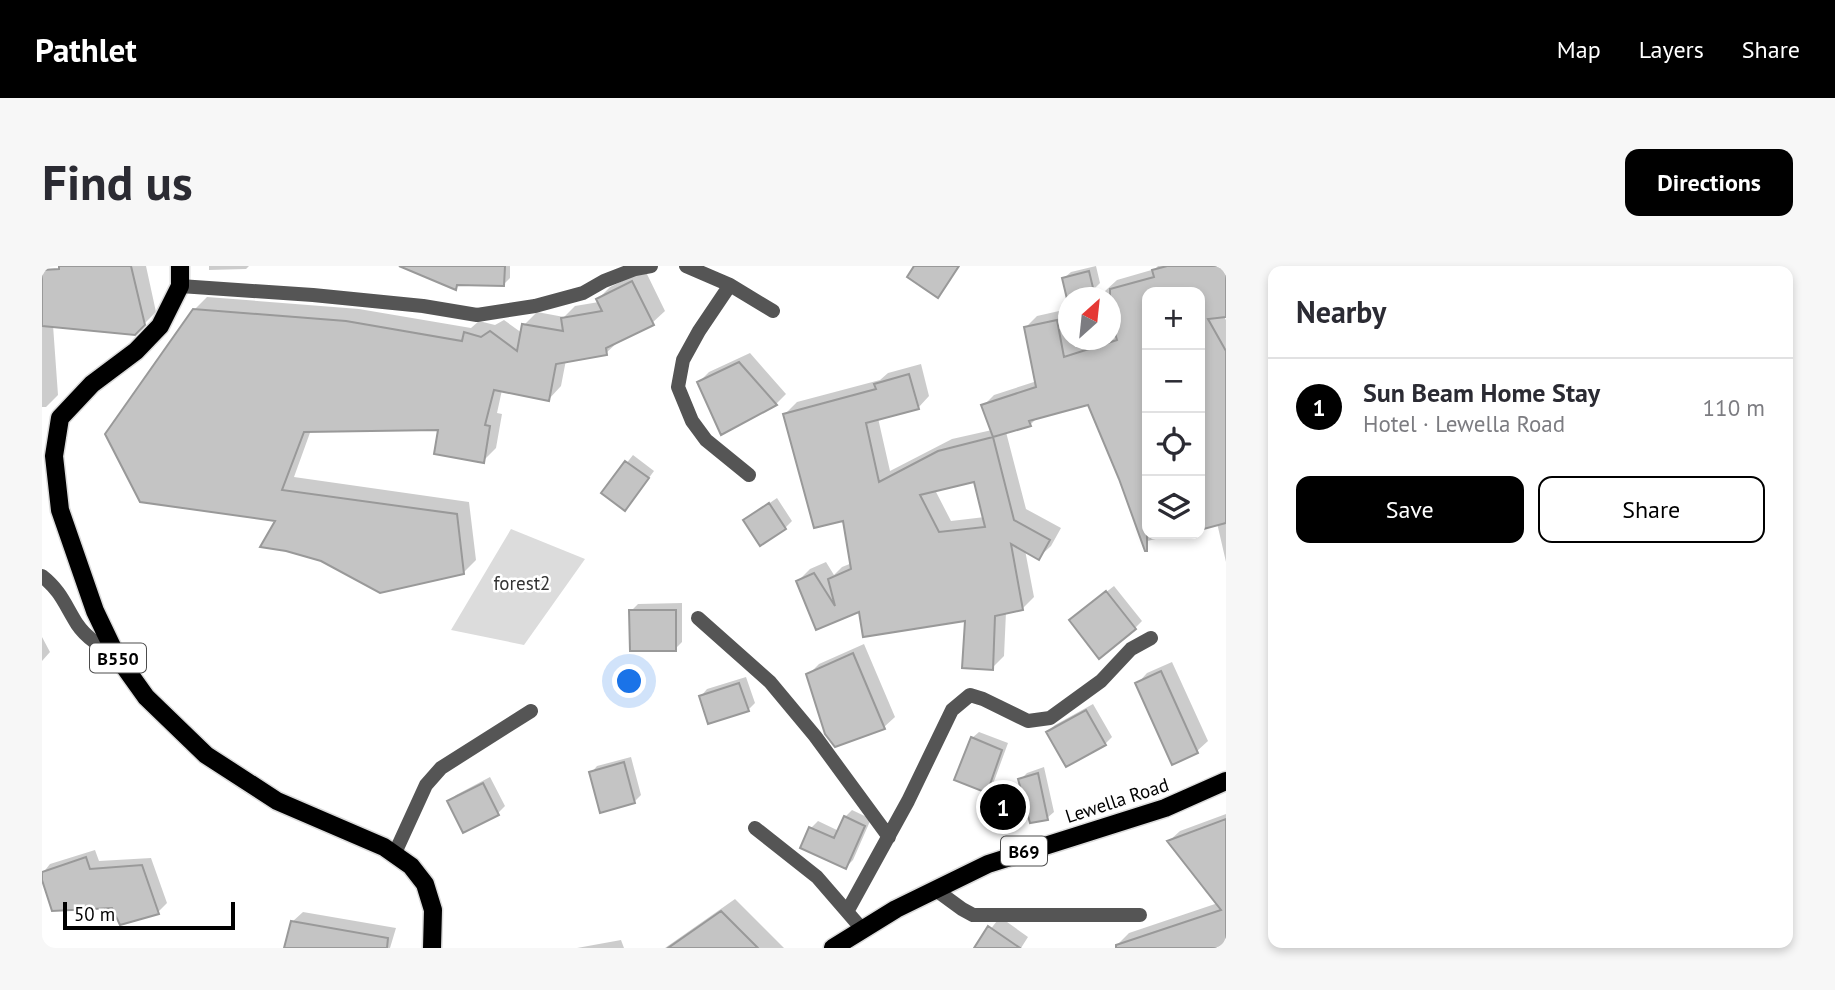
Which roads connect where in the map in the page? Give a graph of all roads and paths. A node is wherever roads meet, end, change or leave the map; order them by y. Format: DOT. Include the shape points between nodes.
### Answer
graph roads {
  1 [pos="180,266"];
  2 [pos="651,266"];
  3 [pos="686,266"];
  4 [pos="730,285"];
  5 [pos="180,286"];
  6 [pos="773,311"];
  7 [pos="749,475"];
  8 [pos="42,576"];
  9 [pos="698,618"];
  10 [pos="1151,638"];
  11 [pos="116,655"];
  12 [pos="531,711"];
  13 [pos="1226,781"];
  14 [pos="755,828"];
  15 [pos="889,837"];
  16 [pos="394,855"];
  17 [pos="936,890"];
  18 [pos="848,911"];
  19 [pos="1140,915"];
  20 [pos="862,929"];
  21 [pos="432,948"];
  22 [pos="833,948"];
  1 -- 5 [label="main road, B550"];
  2 -- 5 [label="lane" via="583,293 477,315 422,306"];
  3 -- 4 [label="lane"];
  4 -- 6 [label="lane"];
  4 -- 7 [label="lane" via="683,360 678,387 692,421 706,440"];
  5 -- 11 [label="main road, B550" via="160,326 60,418 54,456 60,510 95,611"];
  8 -- 11 [label="lane" via="64,598 91,640"];
  9 -- 15 [label="lane" via="770,682"];
  10 -- 15 [label="lane" via="1131,649 1101,681 1050,718 1028,721 983,699 970,695 962,700 952,710"];
  11 -- 16 [label="main road, B550" via="146,697 206,755 277,801"];
  12 -- 16 [label="lane" via="441,768 426,785"];
  13 -- 17 [label="main road, Lewella Road / B69" via="1165,808 988,864"];
  14 -- 18 [label="lane" via="817,877"];
  15 -- 18 [label="lane"];
  16 -- 21 [label="main road, B550" via="411,866 425,884 433,911"];
  17 -- 19 [label="lane" via="973,915"];
  17 -- 20 [label="main road, Lewella Road / B69"];
  18 -- 20 [label="lane"];
  20 -- 22 [label="main road, Lewella Road / B69"];
}
